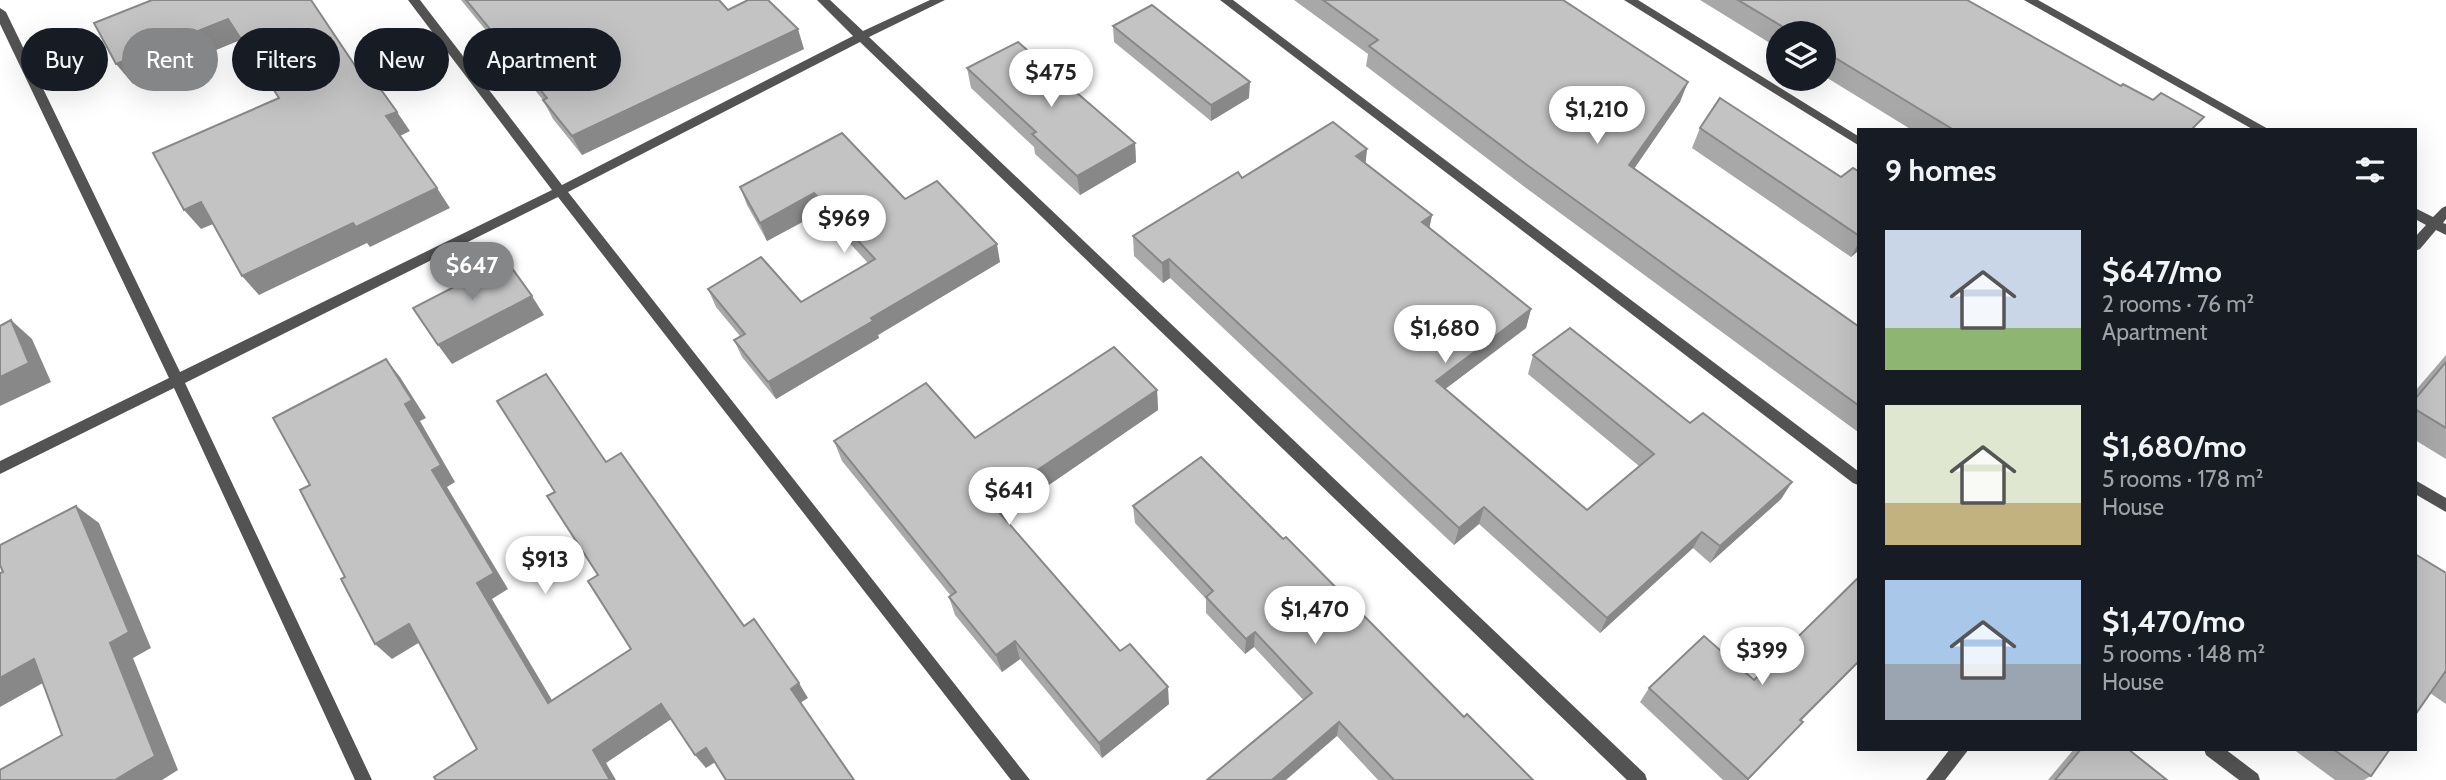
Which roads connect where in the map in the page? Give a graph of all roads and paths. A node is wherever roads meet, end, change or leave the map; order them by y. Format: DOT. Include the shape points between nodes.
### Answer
graph roads {
  1 [pos="414,0"];
  2 [pos="823,0"];
  3 [pos="940,0"];
  4 [pos="1226,0"];
  5 [pos="1630,0"];
  6 [pos="2030,0"];
  7 [pos="0,12"];
  8 [pos="860,37"];
  9 [pos="2260,128"];
  10 [pos="1857,140"];
  11 [pos="559,191"];
  12 [pos="2446,211"];
  13 [pos="2417,214"];
  14 [pos="2441,227"];
  15 [pos="2417,245"];
  16 [pos="178,382"];
  17 [pos="0,468"];
  18 [pos="1857,478"];
  19 [pos="2417,487"];
  20 [pos="2446,506"];
  21 [pos="1959,751"];
  22 [pos="2215,751"];
  23 [pos="363,780"];
  24 [pos="1022,780"];
  25 [pos="1639,780"];
  26 [pos="1934,780"];
  27 [pos="2252,780"];
  1 -- 11 [label="street"];
  2 -- 8 [label="street"];
  3 -- 8 [label="street"];
  4 -- 18 [label="street"];
  5 -- 10 [label="street"];
  6 -- 9 [label="street"];
  7 -- 16 [label="street"];
  8 -- 11 [label="street"];
  8 -- 25 [label="street"];
  11 -- 16 [label="street"];
  11 -- 24 [label="street"];
  12 -- 14 [label="street"];
  13 -- 14 [label="street"];
  14 -- 15 [label="street"];
  16 -- 17 [label="street"];
  16 -- 23 [label="street"];
  19 -- 20 [label="street"];
  21 -- 26 [label="street"];
  22 -- 27 [label="street"];
}
